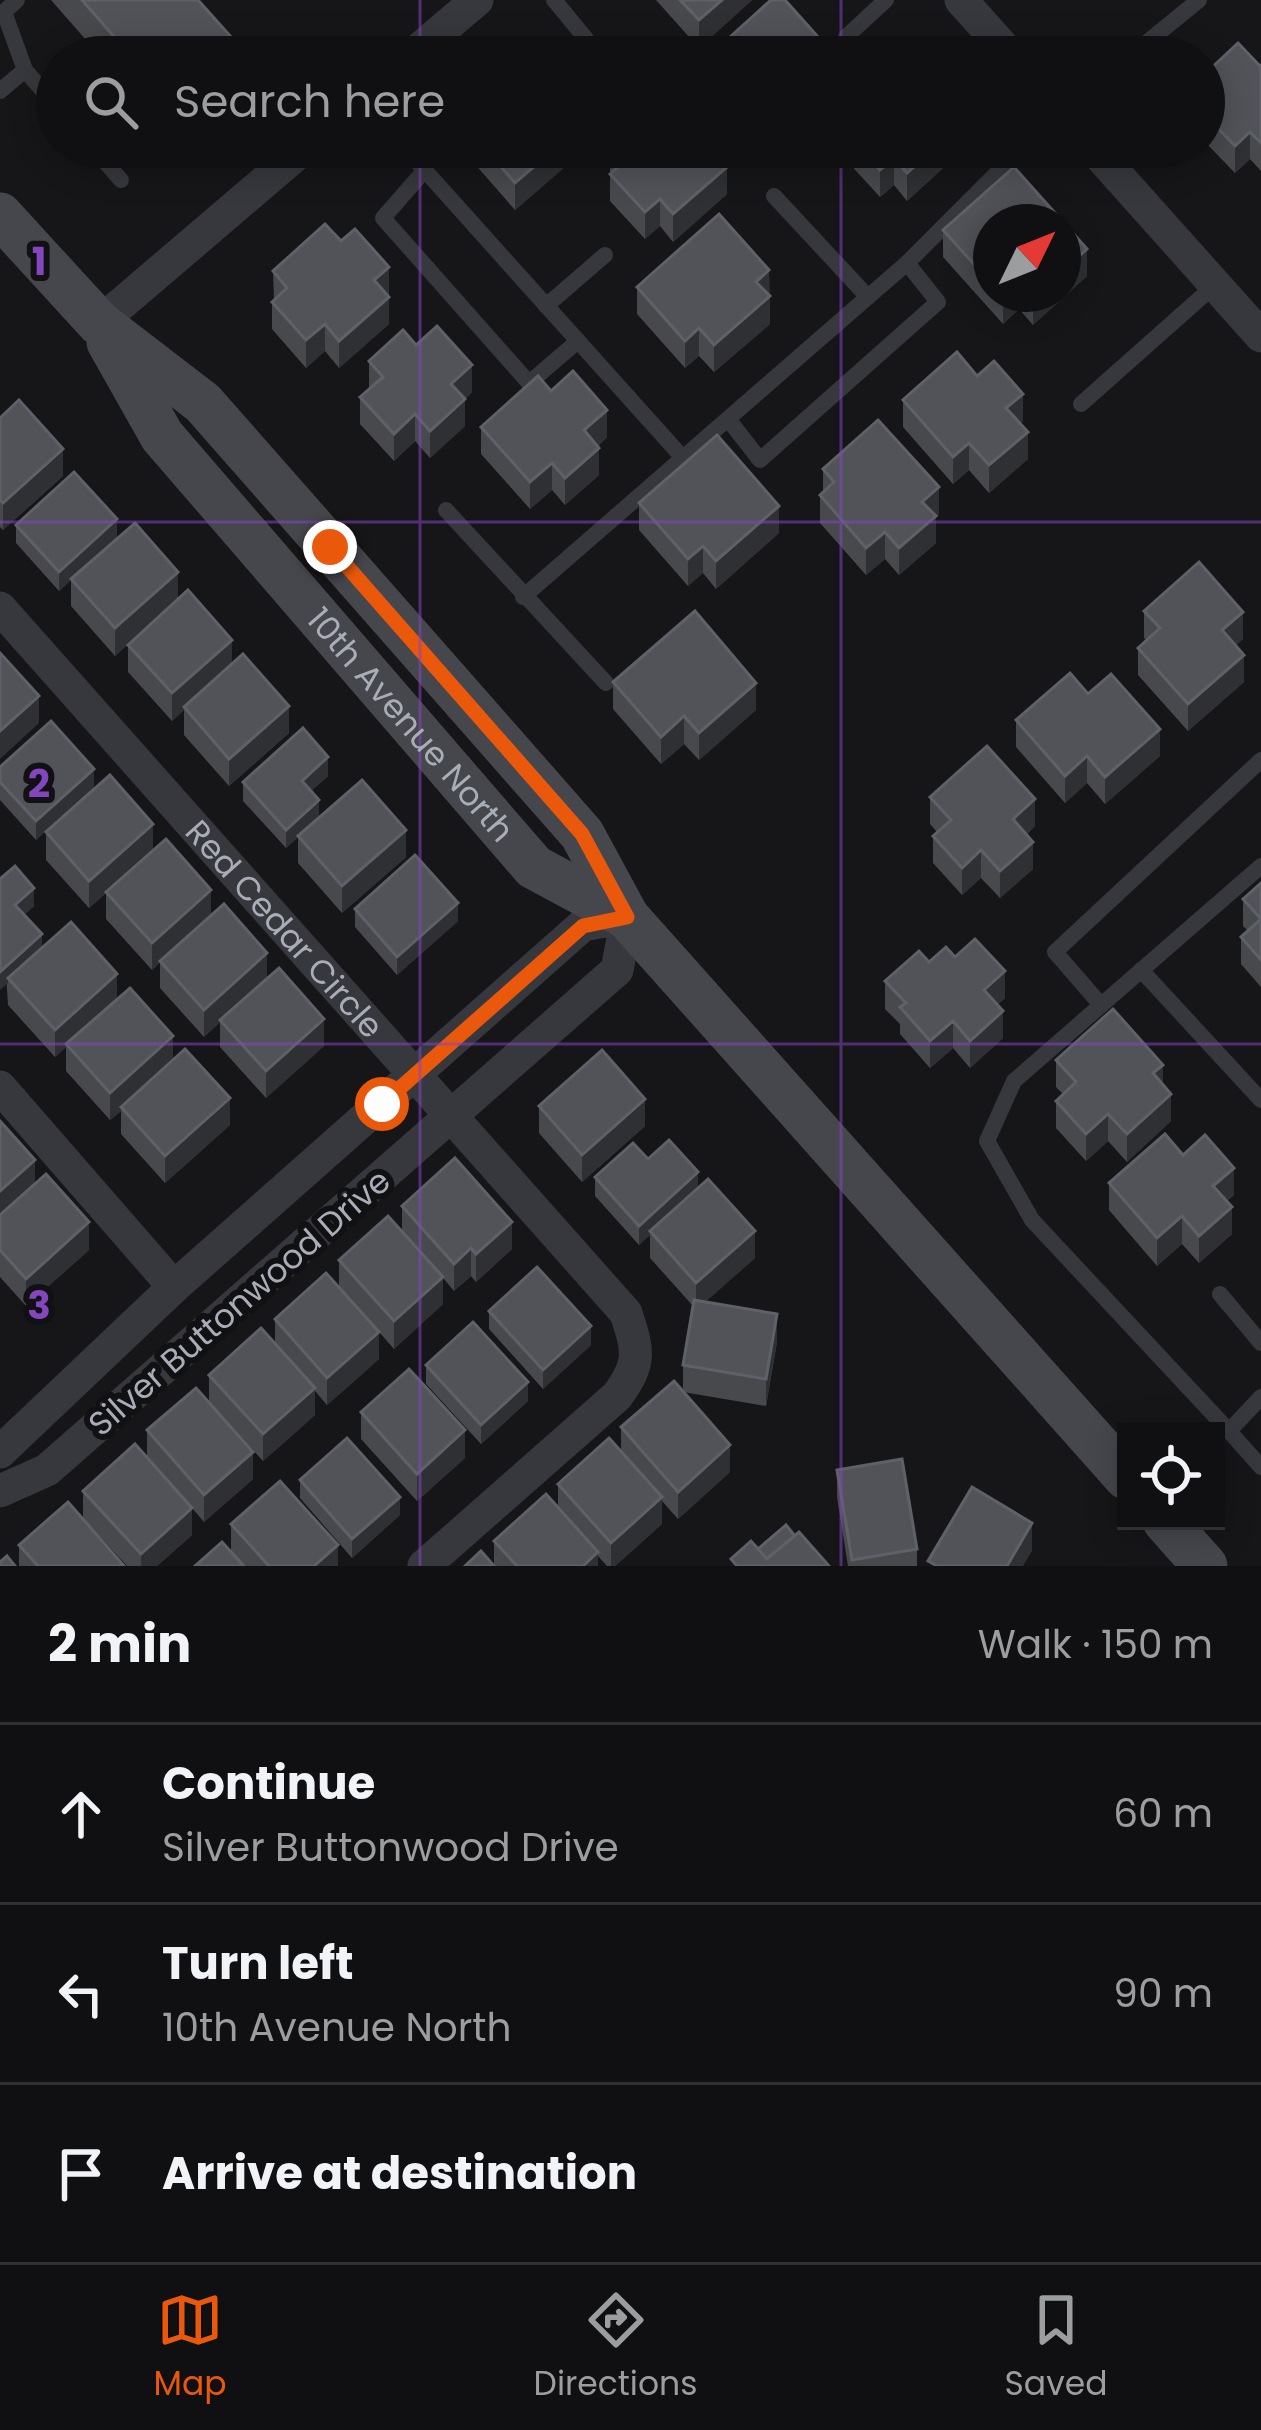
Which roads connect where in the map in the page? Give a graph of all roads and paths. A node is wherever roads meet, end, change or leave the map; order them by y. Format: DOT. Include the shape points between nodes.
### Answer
graph roads {
  1 [pos="17,0"];
  2 [pos="477,0"];
  3 [pos="554,0"];
  4 [pos="886,0"];
  5 [pos="961,0"];
  6 [pos="1199,0"];
  7 [pos="435,36"];
  8 [pos="584,36"];
  9 [pos="847,36"];
  10 [pos="993,36"];
  11 [pos="1155,36"];
  12 [pos="25,70"];
  13 [pos="36,82"];
  14 [pos="0,91"];
  15 [pos="110,168"];
  16 [pos="280,168"];
  17 [pos="422,168"];
  18 [pos="1002,168"];
  19 [pos="1111,168"];
  20 [pos="424,171"];
  21 [pos="121,180"];
  22 [pos="774,196"];
  23 [pos="0,215"];
  24 [pos="605,255"];
  25 [pos="907,263"];
  26 [pos="1215,285"];
  27 [pos="868,297"];
  28 [pos="546,306"];
  29 [pos="98,323"];
  30 [pos="1261,336"];
  31 [pos="578,341"];
  32 [pos="1081,404"];
  33 [pos="728,418"];
  34 [pos="683,458"];
  35 [pos="446,510"];
  36 [pos="523,597"];
  37 [pos="0,608"];
  38 [pos="606,683"];
  39 [pos="1261,760"];
  40 [pos="1261,866"];
  41 [pos="627,917"];
  42 [pos="1141,970"];
  43 [pos="1101,1005"];
  44 [pos="417,1073"];
  45 [pos="0,1087"];
  46 [pos="1261,1100"];
  47 [pos="453,1114"];
  48 [pos="174,1287"];
  49 [pos="1220,1294"];
  50 [pos="1261,1343"];
  51 [pos="1261,1397"];
  52 [pos="1229,1431"];
  53 [pos="0,1452"];
  54 [pos="1261,1467"];
  55 [pos="1117,1468"];
  56 [pos="0,1491"];
  57 [pos="1173,1530"];
  58 [pos="424,1566"];
  59 [pos="1205,1566"];
  1 -- 12 [label="lane" via="4,11"];
  2 -- 7 [label="street"];
  3 -- 8 [label="lane"];
  4 -- 9 [label="lane"];
  5 -- 10 [label="street"];
  6 -- 11 [label="lane"];
  12 -- 13 [label="lane"];
  12 -- 14 [label="lane"];
  15 -- 21 [label="lane"];
  16 -- 29 [label="street"];
  17 -- 20 [label="lane"];
  18 -- 25 [label="lane"];
  19 -- 26 [label="street"];
  20 -- 28 [label="lane"];
  20 -- 31 [label="lane" via="383,218 529,383"];
  22 -- 27 [label="lane"];
  23 -- 29 [label="street, 10th Avenue North"];
  24 -- 28 [label="lane"];
  25 -- 27 [label="lane"];
  25 -- 33 [label="lane" via="938,302 760,460"];
  26 -- 30 [label="street"];
  26 -- 32 [label="lane"];
  27 -- 33 [label="lane"];
  28 -- 31 [label="lane"];
  29 -- 41 [label="street, 10th Avenue North" via="162,436 534,867"];
  31 -- 34 [label="lane"];
  33 -- 34 [label="lane"];
  34 -- 36 [label="lane"];
  35 -- 36 [label="lane"];
  36 -- 38 [label="lane"];
  37 -- 44 [label="street, Red Cedar Circle"];
  39 -- 43 [label="lane" via="1055,952"];
  40 -- 42 [label="lane"];
  41 -- 44 [label="street, Silver Buttonwood Drive" via="583,926"];
  41 -- 47 [label="street, Silver Buttonwood Drive" via="617,970"];
  41 -- 55 [label="street, 10th Avenue North"];
  42 -- 43 [label="lane"];
  42 -- 46 [label="lane"];
  43 -- 52 [label="lane" via="1014,1081 987,1142 1032,1220"];
  44 -- 47 [label="street, Red Cedar Circle"];
  44 -- 48 [label="street, Silver Buttonwood Drive"];
  45 -- 48 [label="street"];
  47 -- 56 [label="street, Silver Buttonwood Drive" via="47,1470"];
  47 -- 58 [label="street, Red Cedar Circle" via="626,1312 638,1351 617,1396"];
  48 -- 53 [label="street, Silver Buttonwood Drive"];
  49 -- 50 [label="lane"];
  51 -- 52 [label="lane"];
  52 -- 54 [label="lane"];
  57 -- 59 [label="street"];
}
